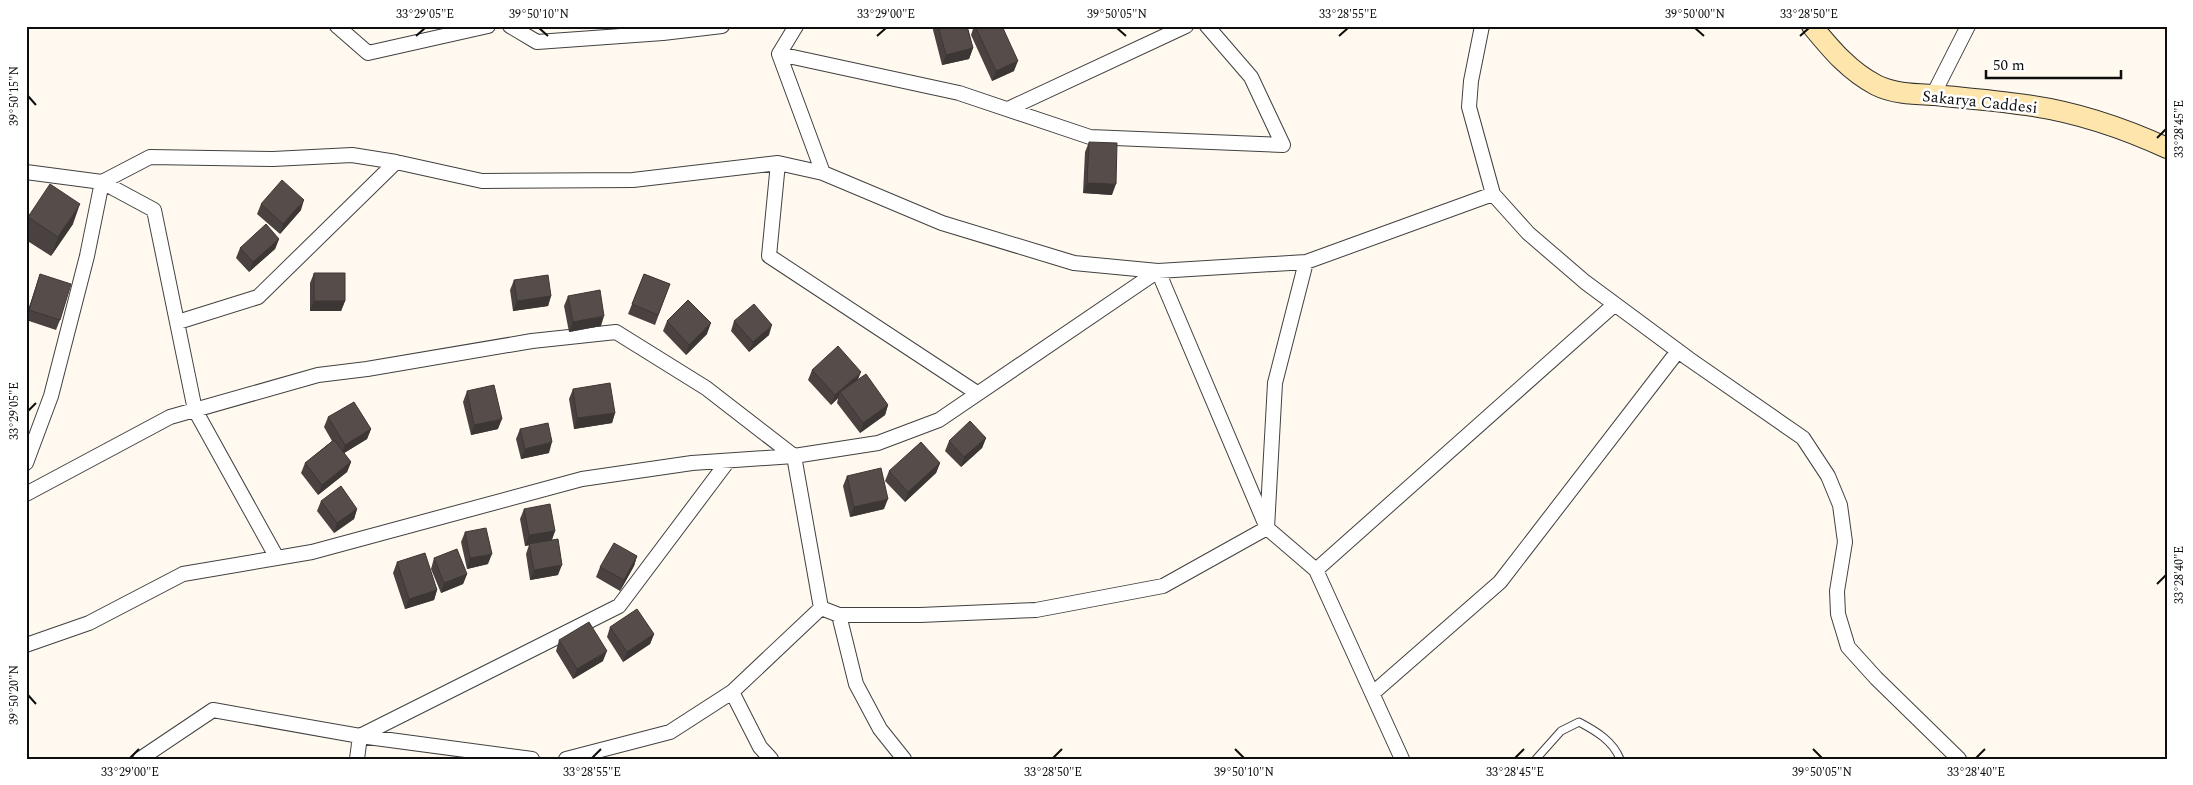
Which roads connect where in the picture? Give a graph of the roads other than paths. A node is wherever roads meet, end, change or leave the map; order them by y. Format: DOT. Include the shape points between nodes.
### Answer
graph roads {
  1 [pos="337,26"];
  2 [pos="488,26"];
  3 [pos="510,26"];
  4 [pos="722,26"];
  5 [pos="796,26"];
  6 [pos="1186,26"];
  7 [pos="1207,26"];
  8 [pos="1482,26"];
  9 [pos="1812,26"];
  10 [pos="1968,26"];
  11 [pos="661,30"];
  12 [pos="779,54"];
  13 [pos="1933,95"];
  14 [pos="1008,109"];
  15 [pos="2167,148"];
  16 [pos="396,162"];
  17 [pos="778,163"];
  18 [pos="26,172"];
  19 [pos="823,173"];
  20 [pos="102,182"];
  21 [pos="1494,194"];
  22 [pos="1306,262"];
  23 [pos="1158,271"];
  24 [pos="1615,304"];
  25 [pos="178,322"];
  26 [pos="1678,351"];
  27 [pos="977,394"];
  28 [pos="195,410"];
  29 [pos="794,456"];
  30 [pos="728,461"];
  31 [pos="26,463"];
  32 [pos="26,494"];
  33 [pos="1267,528"];
  34 [pos="277,558"];
  35 [pos="1316,570"];
  36 [pos="821,608"];
  37 [pos="839,614"];
  38 [pos="26,645"];
  39 [pos="732,692"];
  40 [pos="1373,693"];
  41 [pos="360,736"];
  42 [pos="1957,758"];
  43 [pos="140,759"];
  44 [pos="357,759"];
  45 [pos="532,759"];
  46 [pos="566,759"];
  47 [pos="771,759"];
  48 [pos="904,759"];
  49 [pos="1402,759"];
  50 [pos="1536,759"];
  51 [pos="1620,759"];
  1 -- 2 [label="street" via="368,53"];
  3 -- 11 [label="street" via="537,42"];
  4 -- 11 [label="street"];
  5 -- 12 [label="street"];
  6 -- 14 [label="street"];
  7 -- 14 [label="street" via="1251,77 1283,145 1090,137"];
  8 -- 21 [label="street" via="1469,107"];
  9 -- 13 [label="street, Sakarya Caddesi" via="1837,56 1877,85 1899,92"];
  10 -- 13 [label="street"];
  12 -- 14 [label="street" via="959,93"];
  12 -- 19 [label="street"];
  13 -- 15 [label="street, Sakarya Caddesi" via="2062,111 2092,118"];
  16 -- 17 [label="street" via="482,181 633,180"];
  16 -- 20 [label="street" via="352,155 273,159 150,157"];
  16 -- 25 [label="street" via="258,297"];
  17 -- 19 [label="street"];
  17 -- 27 [label="street" via="769,256"];
  18 -- 20 [label="street"];
  19 -- 23 [label="street" via="942,223 1074,262"];
  20 -- 25 [label="street" via="154,210"];
  20 -- 31 [label="street" via="87,256 51,396"];
  21 -- 22 [label="street"];
  21 -- 24 [label="street" via="1528,233"];
  22 -- 23 [label="street"];
  22 -- 33 [label="street" via="1276,383"];
  23 -- 27 [label="street"];
  23 -- 33 [label="street"];
  24 -- 26 [label="street"];
  24 -- 35 [label="street"];
  25 -- 28 [label="street"];
  26 -- 40 [label="street" via="1500,582"];
  26 -- 42 [label="street" via="1803,438 1828,476 1840,505 1845,542 1837,591 1838,614 1848,647"];
  27 -- 29 [label="street" via="939,420 878,443"];
  28 -- 29 [label="street" via="318,375 532,341 616,332 706,388"];
  28 -- 32 [label="street" via="170,417"];
  28 -- 34 [label="street"];
  29 -- 30 [label="street"];
  29 -- 36 [label="street"];
  30 -- 34 [label="street" via="582,479 312,552"];
  30 -- 41 [label="street" via="620,606"];
  33 -- 35 [label="street"];
  33 -- 37 [label="street" via="1163,586 1036,610 920,615"];
  34 -- 38 [label="street" via="183,574 89,623"];
  35 -- 40 [label="street"];
  36 -- 37 [label="street"];
  36 -- 39 [label="street"];
  37 -- 48 [label="street" via="856,684 880,729"];
  39 -- 46 [label="street" via="670,732"];
  39 -- 47 [label="street" via="760,747"];
  40 -- 49 [label="street"];
  41 -- 43 [label="street" via="213,710"];
  41 -- 44 [label="street"];
  41 -- 45 [label="street"];
  50 -- 51 [label="lane" via="1561,731 1579,722 1598,732 1616,749"];
}
